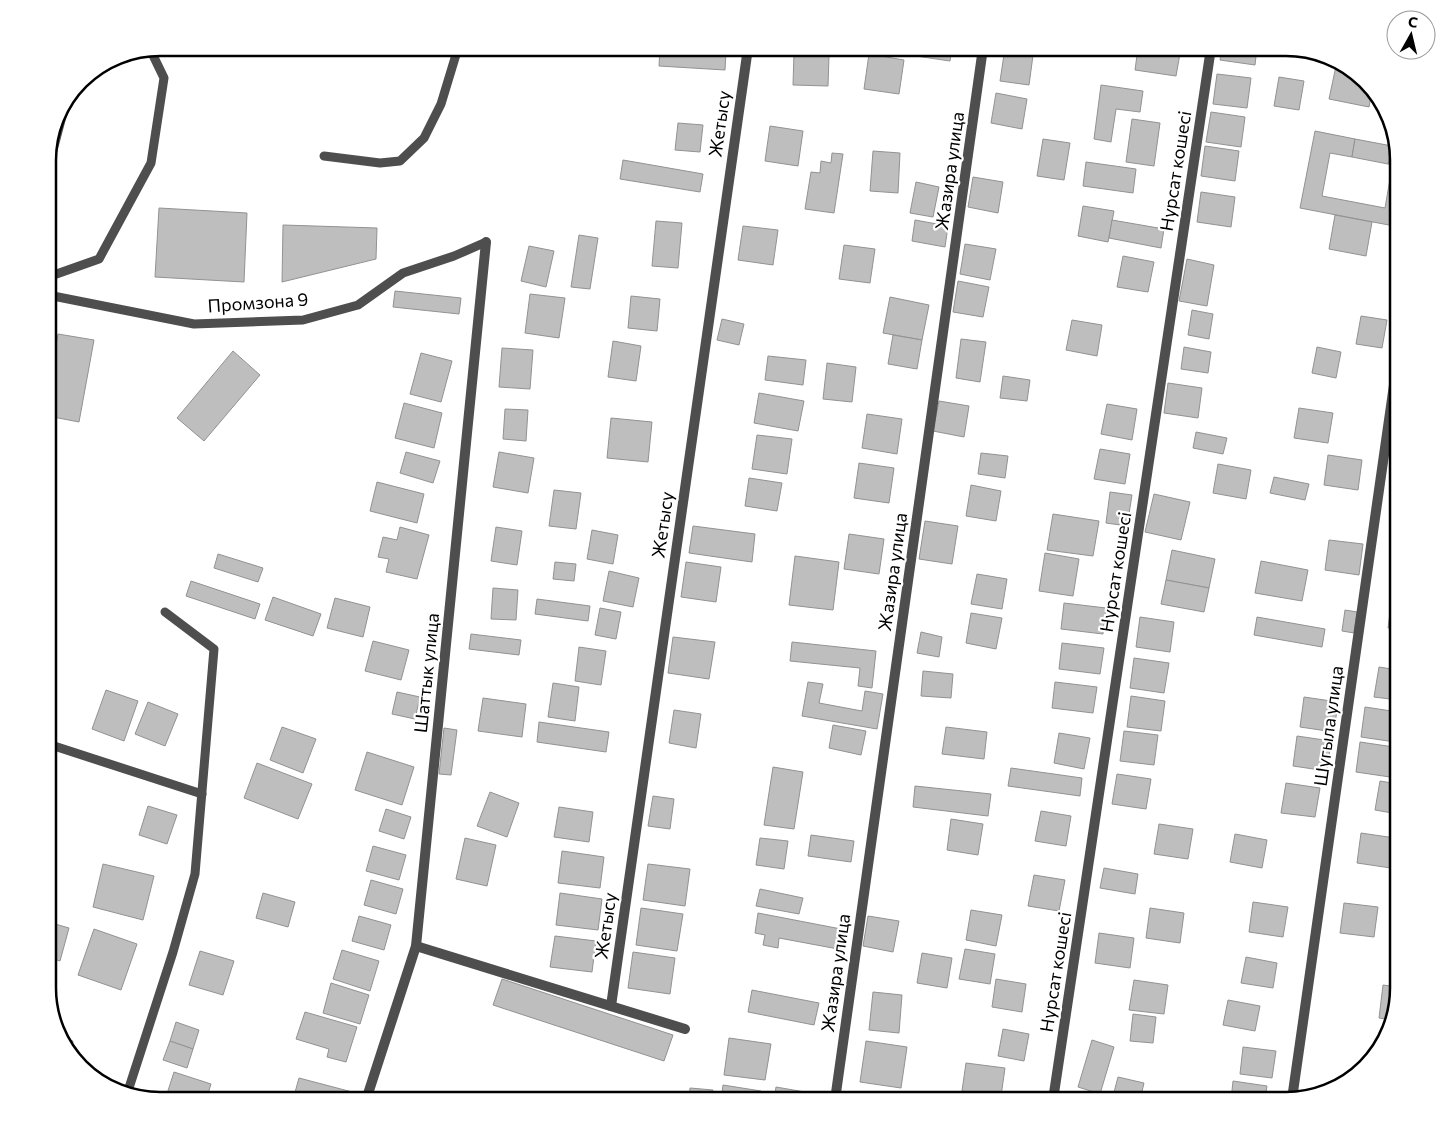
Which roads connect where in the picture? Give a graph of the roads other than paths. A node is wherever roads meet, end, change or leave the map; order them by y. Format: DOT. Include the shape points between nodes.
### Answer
graph roads {
  1 [pos="154,56"];
  2 [pos="456,56"];
  3 [pos="747,56"];
  4 [pos="982,56"];
  5 [pos="1210,56"];
  6 [pos="324,156"];
  7 [pos="486,242"];
  8 [pos="56,274"];
  9 [pos="56,297"];
  10 [pos="1390,414"];
  11 [pos="165,612"];
  12 [pos="56,747"];
  13 [pos="202,794"];
  14 [pos="416,946"];
  15 [pos="611,1006"];
  16 [pos="685,1029"];
  17 [pos="129,1087"];
  18 [pos="1293,1091"];
  19 [pos="369,1092"];
  20 [pos="836,1092"];
  21 [pos="1054,1092"];
  1 -- 8 [label="lane" via="164,78 151,163 99,259"];
  2 -- 6 [label="lane" via="442,104 424,138 400,161 380,163"];
  3 -- 15 [label="street, Жетысу"];
  4 -- 20 [label="street, Жазира улица"];
  5 -- 21 [label="street, Нурсат кошесi"];
  7 -- 9 [label="lane, Промзона 9" via="403,273 358,305 303,320 194,324"];
  7 -- 14 [label="street, Шаттык улица"];
  10 -- 18 [label="street, Шугыла улица"];
  11 -- 13 [label="lane" via="214,649"];
  12 -- 13 [label="lane"];
  13 -- 17 [label="lane" via="195,874"];
  14 -- 15 [label="street"];
  14 -- 19 [label="street, Шаттык улица"];
  15 -- 16 [label="street"];
}
